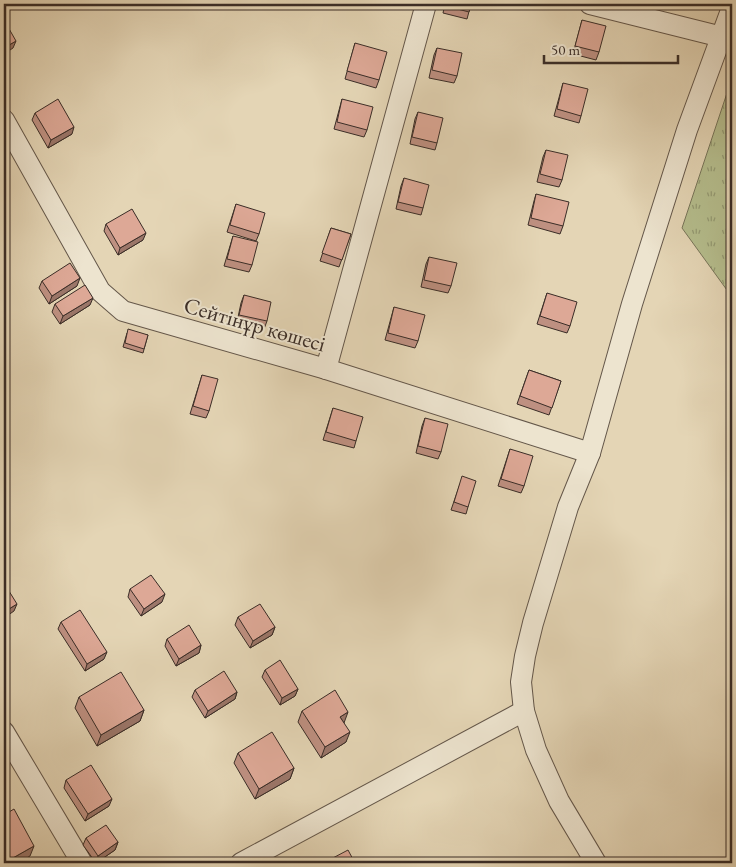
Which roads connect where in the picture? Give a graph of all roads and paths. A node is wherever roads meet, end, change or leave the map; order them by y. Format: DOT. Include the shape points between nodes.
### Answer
graph roads {
  1 [pos="426,4"];
  2 [pos="590,4"];
  3 [pos="731,4"];
  4 [pos="722,37"];
  5 [pos="5,125"];
  6 [pos="326,369"];
  7 [pos="590,454"];
  8 [pos="524,711"];
  9 [pos="4,732"];
  10 [pos="82,863"];
  11 [pos="241,863"];
  12 [pos="596,863"];
  1 -- 6 [label="street"];
  2 -- 4 [label="street"];
  3 -- 4 [label="street"];
  4 -- 7 [label="street" via="687,130 632,304"];
  5 -- 6 [label="street, Сейтінұр көшесі" via="100,291 123,311"];
  6 -- 7 [label="street, Сейтінұр көшесі"];
  7 -- 8 [label="street" via="568,507 532,623 521,682"];
  8 -- 11 [label="street"];
  8 -- 12 [label="street" via="536,750 559,801"];
  9 -- 10 [label="street"];
}
